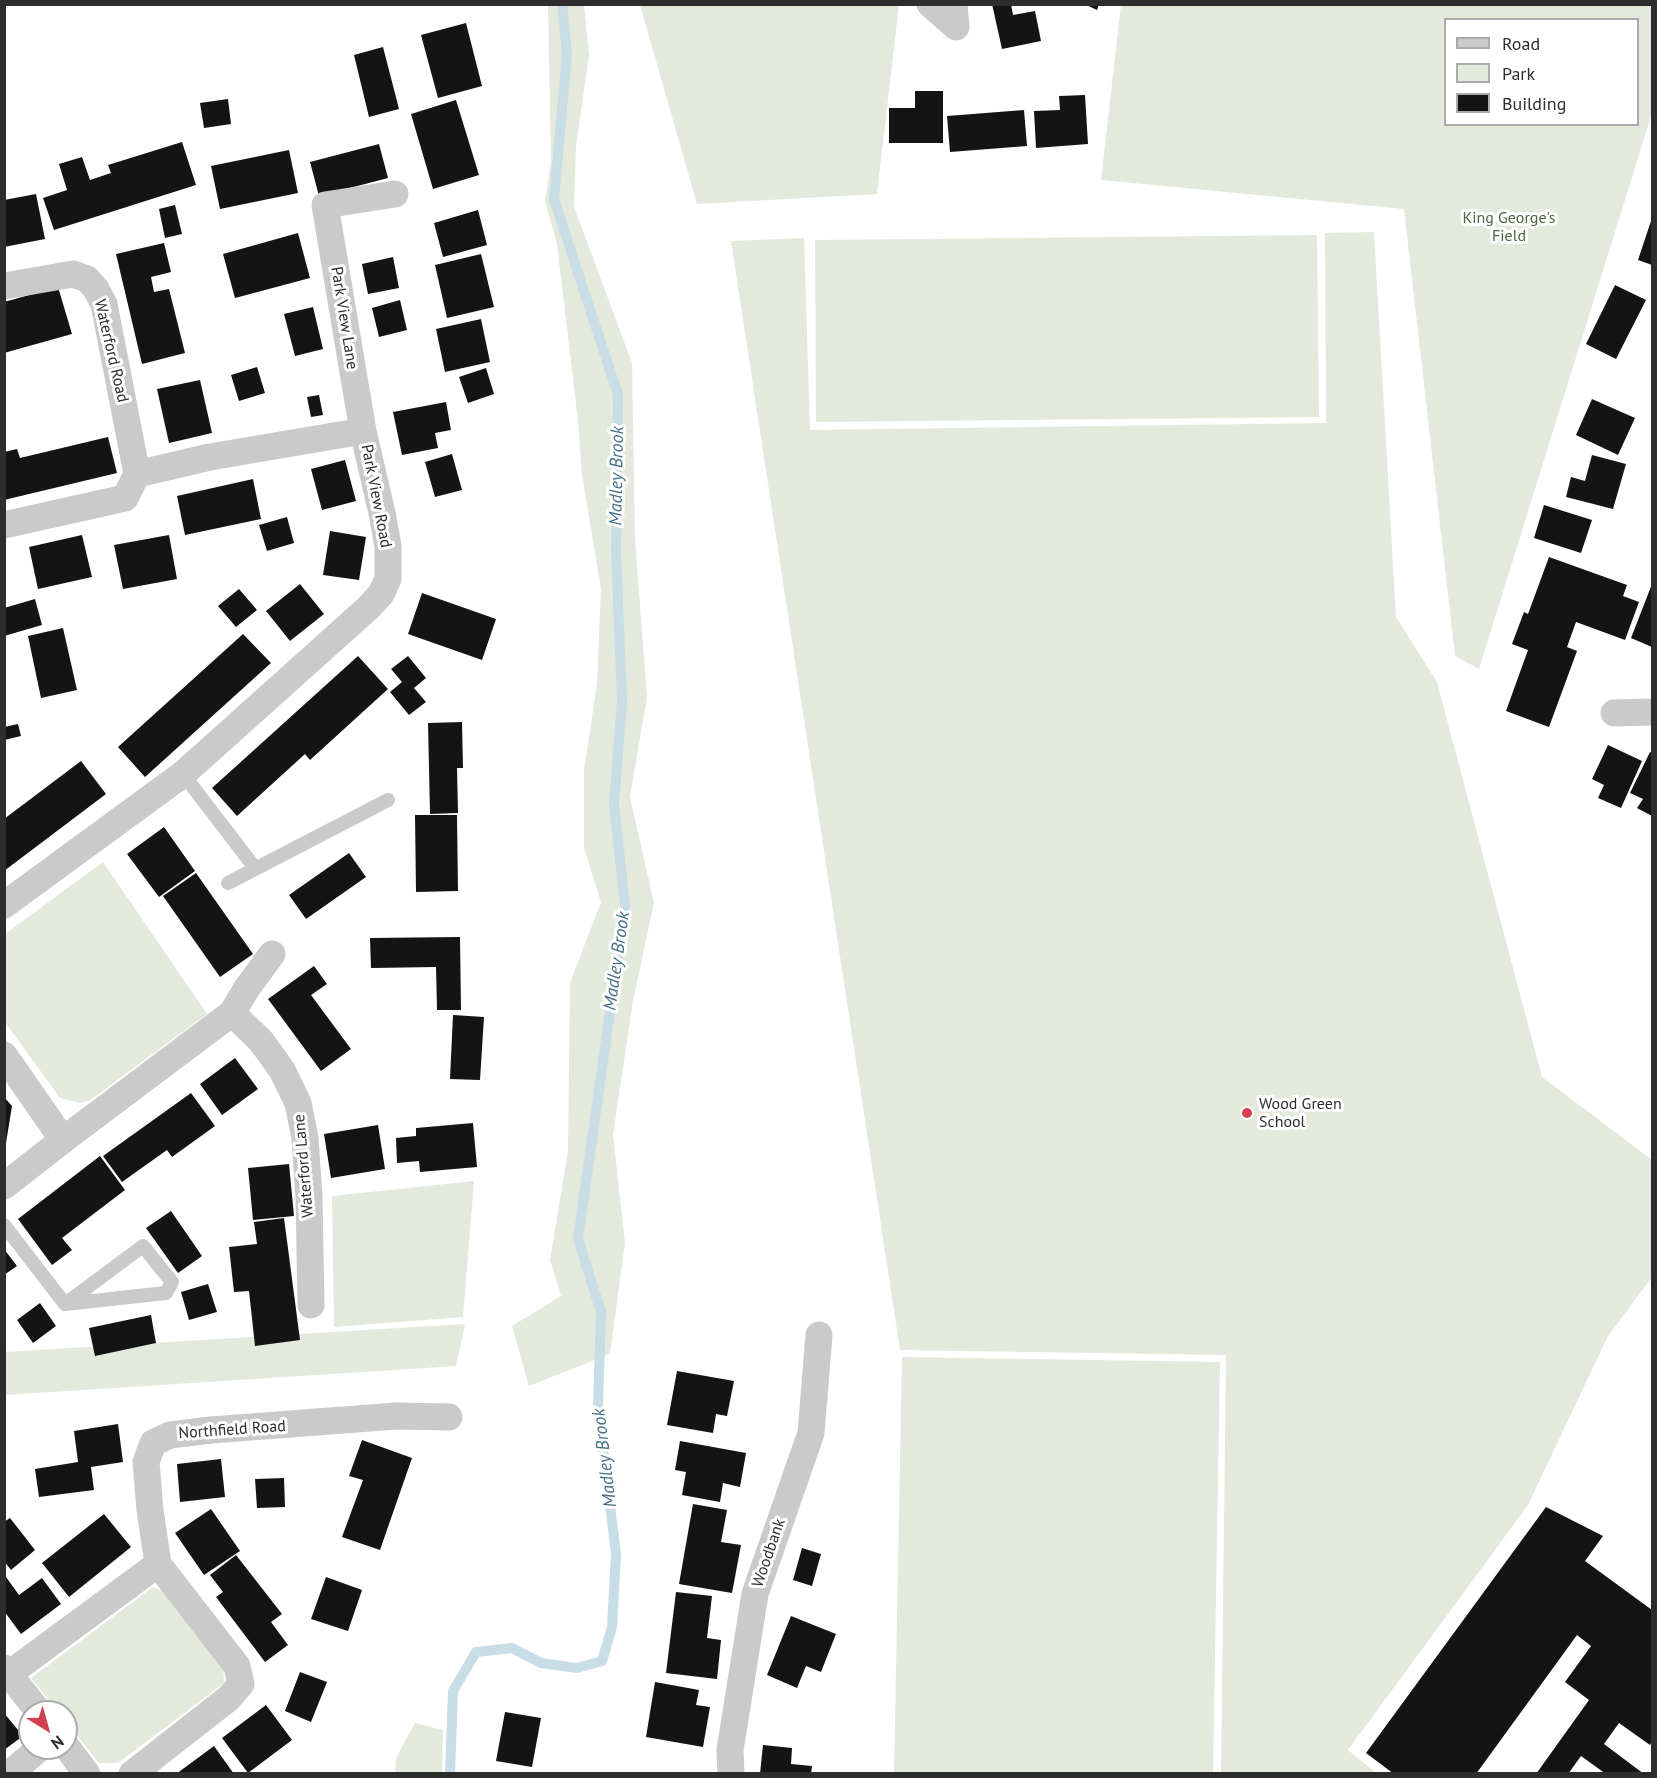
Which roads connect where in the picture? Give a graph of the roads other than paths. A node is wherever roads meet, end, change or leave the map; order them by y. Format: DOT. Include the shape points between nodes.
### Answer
graph roads {
  1 [pos="930,4"];
  2 [pos="954,4"];
  3 [pos="395,194"];
  4 [pos="4,286"];
  5 [pos="363,431"];
  6 [pos="137,474"];
  7 [pos="4,525"];
  8 [pos="1653,712"];
  9 [pos="1614,713"];
  10 [pos="183,774"];
  11 [pos="388,800"];
  12 [pos="255,868"];
  13 [pos="228,883"];
  14 [pos="4,905"];
  15 [pos="272,954"];
  16 [pos="232,1013"];
  17 [pos="4,1055"];
  18 [pos="63,1140"];
  19 [pos="4,1186"];
  20 [pos="4,1226"];
  21 [pos="65,1304"];
  22 [pos="311,1305"];
  23 [pos="819,1335"];
  24 [pos="449,1417"];
  25 [pos="158,1564"];
  26 [pos="7,1671"];
  27 [pos="30,1700"];
  28 [pos="25,1760"];
  29 [pos="77,1760"];
  30 [pos="9,1773"];
  31 [pos="87,1773"];
  32 [pos="132,1773"];
  33 [pos="731,1773"];
  1 -- 2 [label="street" via="956,27"];
  3 -- 5 [label="street, Park View Lane" via="313,207"];
  4 -- 6 [label="street, Waterford Road" via="73,274 87,279 96,289 104,304"];
  5 -- 6 [label="street, Park View Road" via="210,457"];
  5 -- 10 [label="street, Park View Road" via="388,546 388,579 381,594"];
  6 -- 7 [label="street" via="125,498"];
  8 -- 9 [label="street"];
  10 -- 12 [label="lane"];
  10 -- 14 [label="street, Park View Road"];
  11 -- 12 [label="lane"];
  12 -- 13 [label="lane"];
  15 -- 16 [label="street"];
  16 -- 18 [label="street"];
  16 -- 22 [label="street, Waterford Lane" via="266,1048 298,1103 309,1197"];
  17 -- 18 [label="street"];
  18 -- 19 [label="street"];
  20 -- 21 [label="lane"];
  21 -- 21 [label="lane" via="166,1293 172,1282 143,1246"];
  23 -- 33 [label="street, Woodbank" via="810,1433 755,1594 730,1750"];
  24 -- 25 [label="street, Northfield Road" via="396,1416 211,1430 170,1435 153,1443 146,1462"];
  25 -- 26 [label="street"];
  25 -- 32 [label="street" via="237,1666 241,1684 229,1698"];
  26 -- 27 [label="street"];
  28 -- 30 [label="street"];
  29 -- 31 [label="street"];
}
